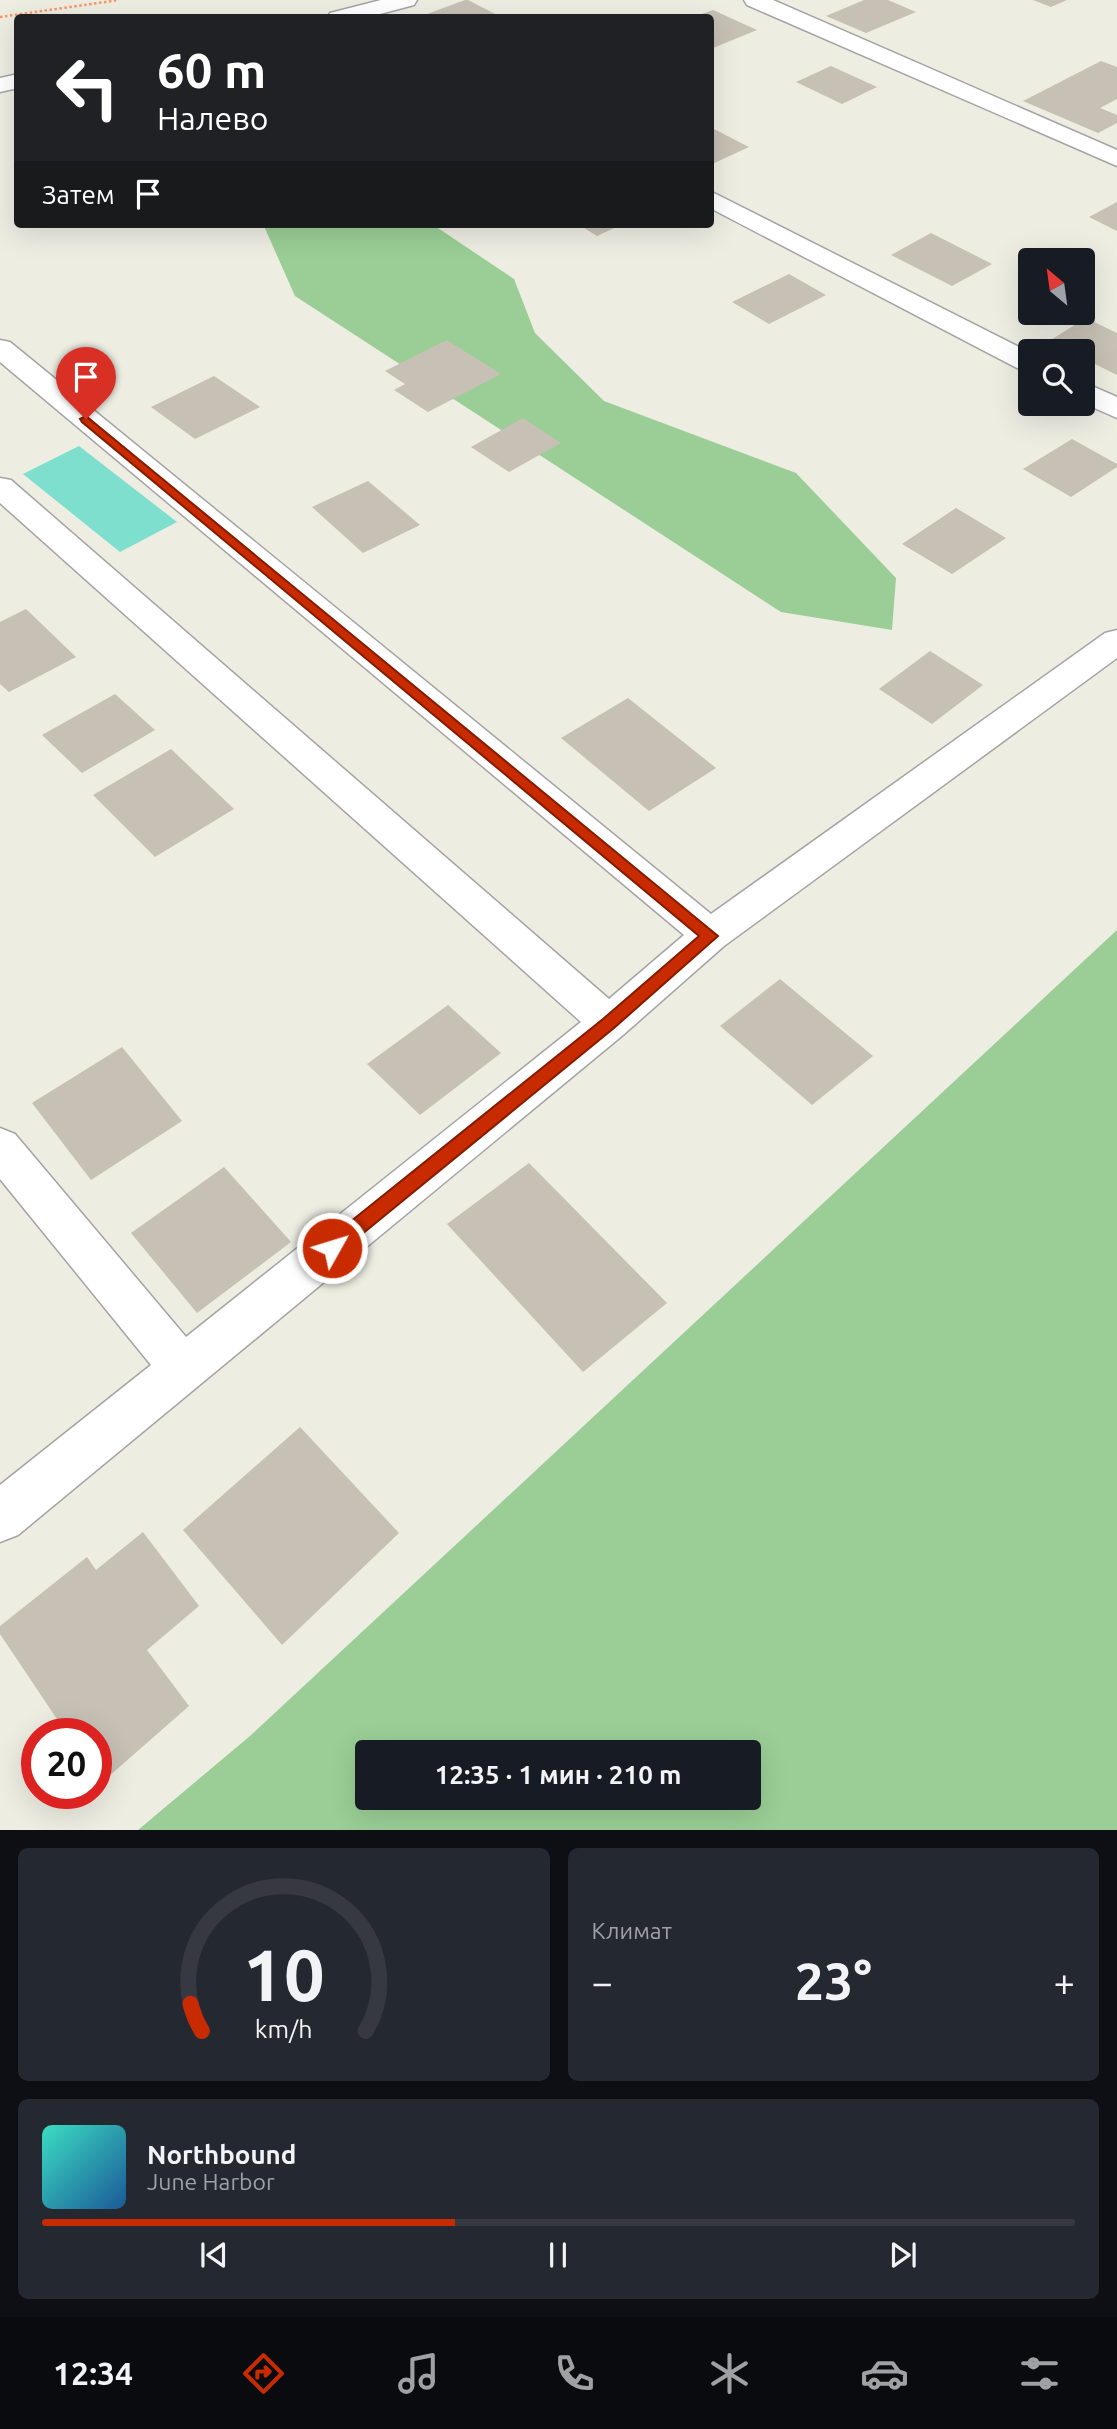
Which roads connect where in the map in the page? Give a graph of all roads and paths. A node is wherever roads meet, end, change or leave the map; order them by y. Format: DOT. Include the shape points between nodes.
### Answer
graph roads {
  1 [pos="119,0"];
  2 [pos="406,0"];
  3 [pos="755,0"];
  4 [pos="21,14"];
  5 [pos="359,14"];
  6 [pos="1117,159"];
  7 [pos="714,200"];
  8 [pos="0,348"];
  9 [pos="1018,357"];
  10 [pos="1095,397"];
  11 [pos="1117,409"];
  12 [pos="0,487"];
  13 [pos="1117,641"];
  14 [pos="710,936"];
  15 [pos="608,1023"];
  16 [pos="0,1147"];
  17 [pos="183,1368"];
  18 [pos="0,1517"];
  1 -- 4 [label="path"];
  2 -- 5 [label="lane"];
  3 -- 6 [label="lane"];
  7 -- 9 [label="lane"];
  8 -- 14 [label="lane"];
  10 -- 11 [label="lane"];
  12 -- 15 [label="lane"];
  13 -- 14 [label="lane"];
  14 -- 15 [label="lane"];
  15 -- 17 [label="lane"];
  16 -- 17 [label="lane"];
  17 -- 18 [label="lane"];
}
